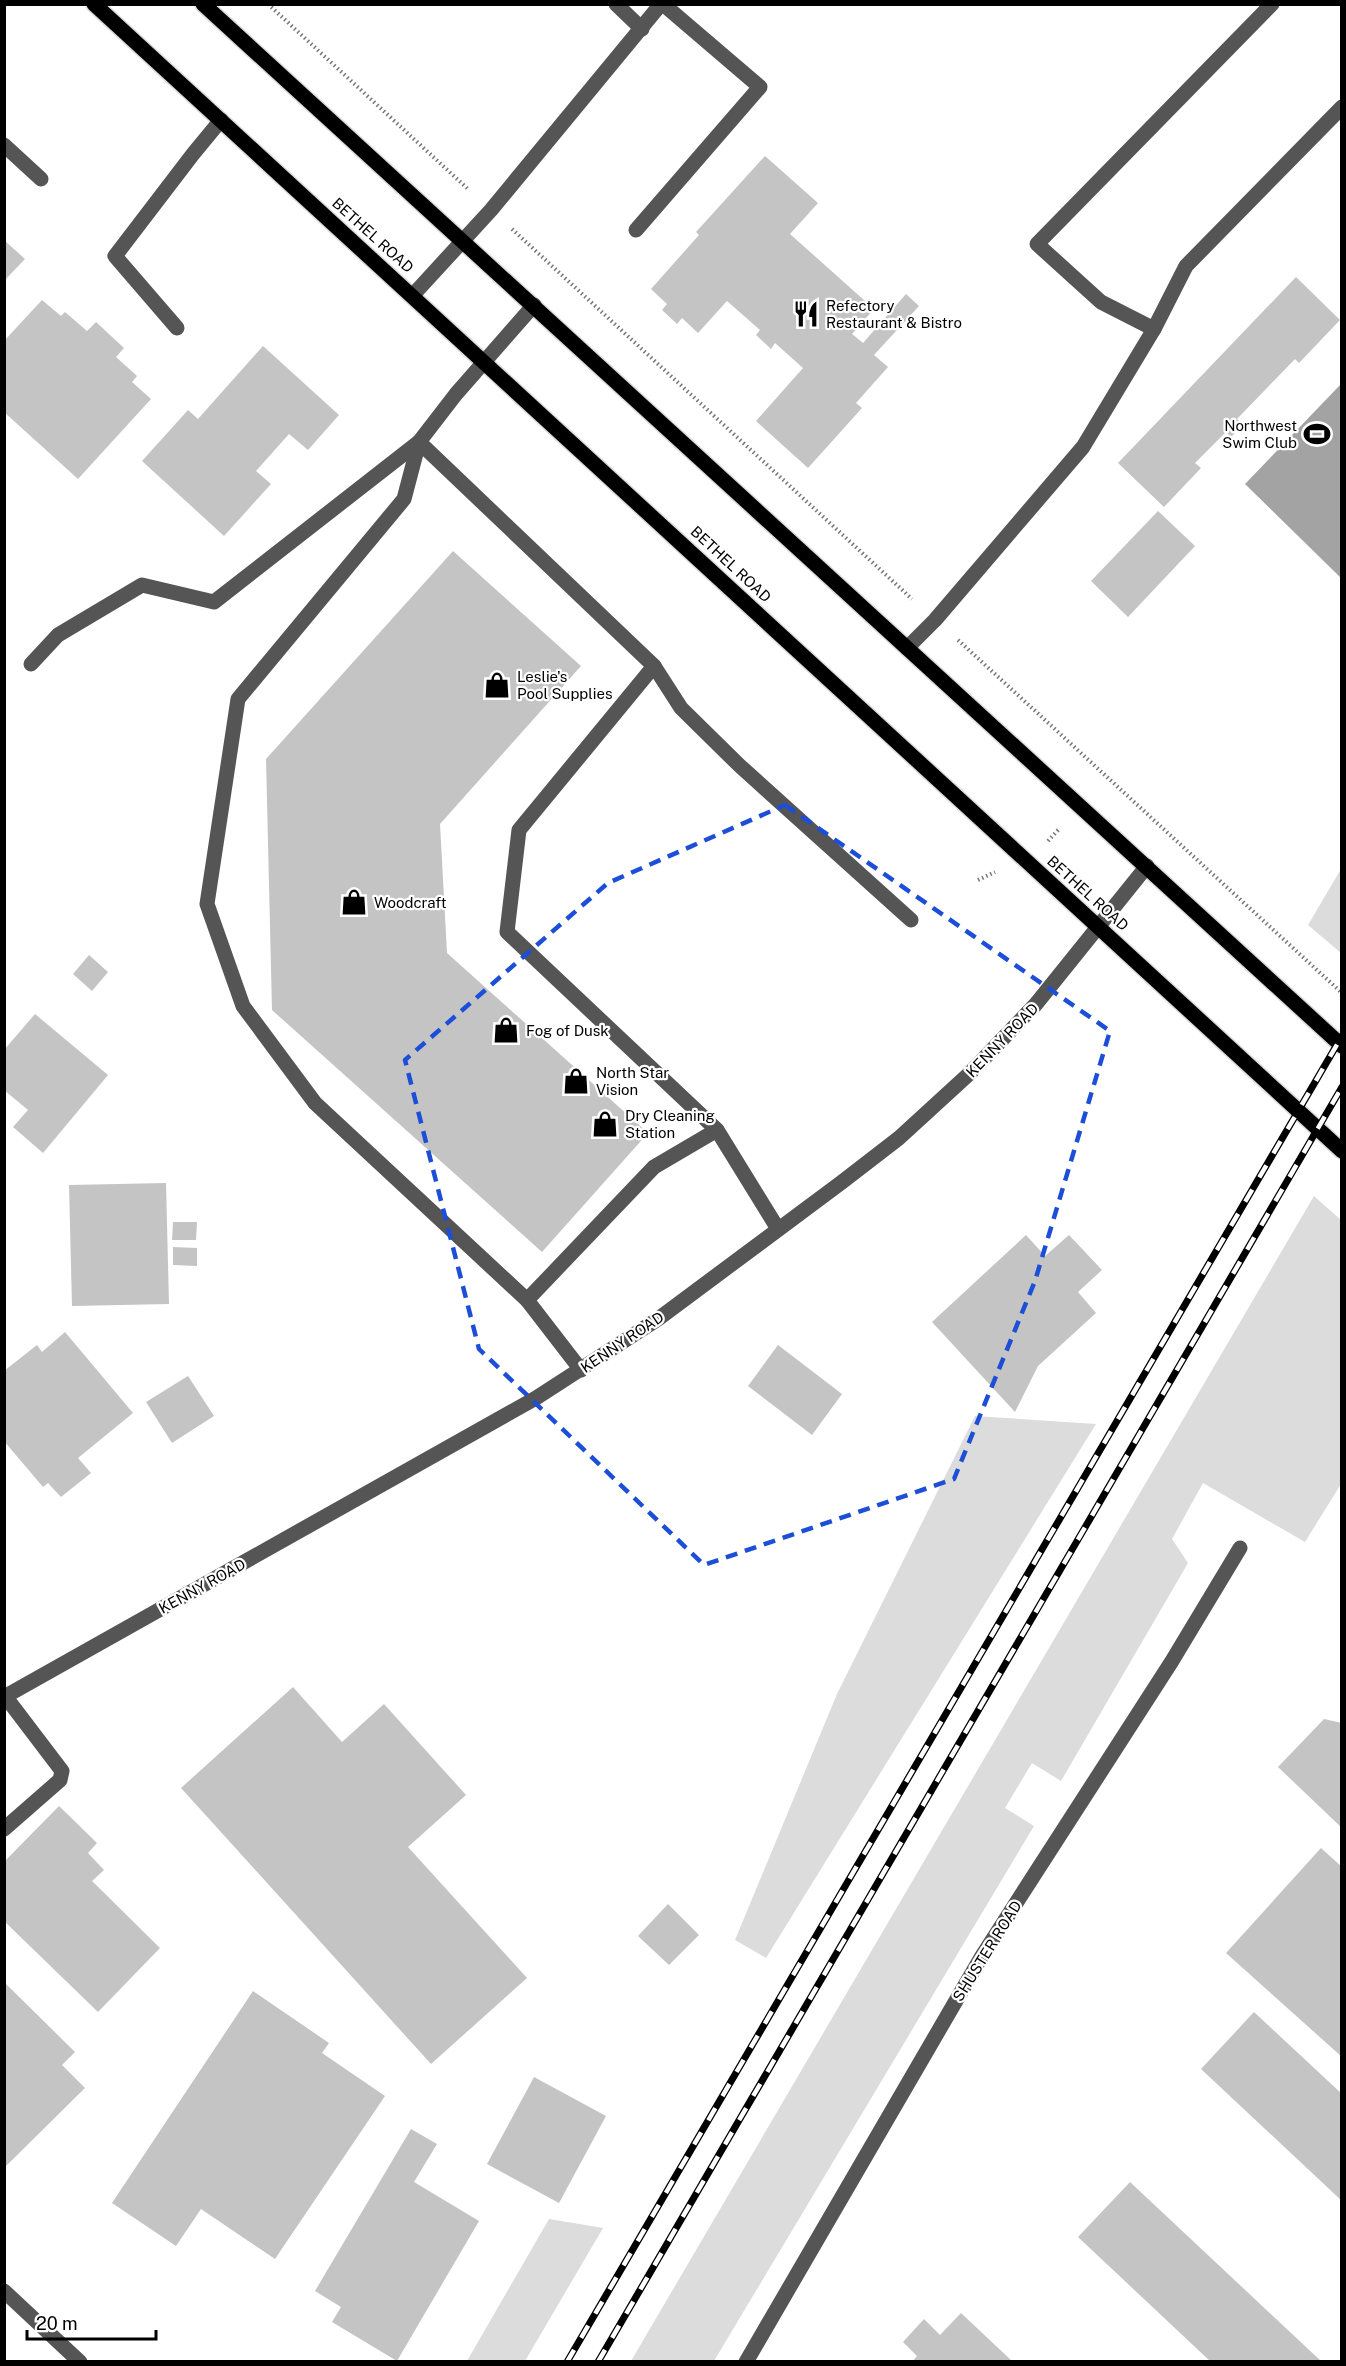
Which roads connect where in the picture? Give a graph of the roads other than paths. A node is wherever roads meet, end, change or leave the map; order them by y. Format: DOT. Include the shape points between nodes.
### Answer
graph roads {
  1 [pos="94,4"];
  2 [pos="203,4"];
  3 [pos="616,4"];
  4 [pos="662,4"];
  5 [pos="1272,4"];
  6 [pos="642,29"];
  7 [pos="1341,106"];
  8 [pos="221,120"];
  9 [pos="4,145"];
  10 [pos="41,179"];
  11 [pos="636,230"];
  12 [pos="462,240"];
  13 [pos="412,295"];
  14 [pos="534,305"];
  15 [pos="177,328"];
  16 [pos="1154,329"];
  17 [pos="485,362"];
  18 [pos="418,442"];
  19 [pos="908,648"];
  20 [pos="31,664"];
  21 [pos="654,666"];
  22 [pos="1147,866"];
  23 [pos="911,920"];
  24 [pos="1099,926"];
  25 [pos="1341,1046"];
  26 [pos="717,1130"];
  27 [pos="1341,1151"];
  28 [pos="778,1229"];
  29 [pos="527,1300"];
  30 [pos="581,1370"];
  31 [pos="1240,1548"];
  32 [pos="5,1696"];
  33 [pos="4,1829"];
  34 [pos="4,2291"];
  35 [pos="80,2361"];
  36 [pos="746,2361"];
  1 -- 8 [label="main road, BETHEL ROAD"];
  2 -- 12 [label="main road"];
  3 -- 6 [label="street"];
  4 -- 6 [label="street"];
  4 -- 11 [label="street" via="760,87"];
  5 -- 16 [label="street" via="1037,244 1101,302"];
  6 -- 12 [label="street"];
  7 -- 16 [label="street" via="1186,266"];
  8 -- 13 [label="main road, BETHEL ROAD"];
  8 -- 15 [label="street" via="115,256"];
  9 -- 10 [label="street"];
  12 -- 13 [label="street"];
  12 -- 14 [label="main road"];
  13 -- 17 [label="main road, BETHEL ROAD"];
  14 -- 17 [label="street"];
  14 -- 19 [label="main road"];
  16 -- 19 [label="street" via="1083,447"];
  17 -- 18 [label="street"];
  17 -- 24 [label="main road, BETHEL ROAD"];
  18 -- 20 [label="street" via="214,602 142,585 58,634"];
  18 -- 21 [label="street"];
  18 -- 29 [label="street" via="404,499 238,699 207,904 243,1006 315,1103"];
  19 -- 22 [label="main road"];
  21 -- 23 [label="street" via="681,708"];
  21 -- 26 [label="street" via="519,830 507,932"];
  22 -- 24 [label="street, KENNY ROAD"];
  22 -- 25 [label="main road"];
  24 -- 27 [label="main road, BETHEL ROAD"];
  24 -- 28 [label="street, KENNY ROAD" via="1036,1004 970,1073 899,1137"];
  26 -- 28 [label="street"];
  26 -- 29 [label="street" via="654,1167"];
  28 -- 30 [label="street, KENNY ROAD" via="658,1319"];
  29 -- 30 [label="street"];
  30 -- 32 [label="street, KENNY ROAD"];
  31 -- 36 [label="street, SHUSTER ROAD" via="982,1956"];
  32 -- 33 [label="street" via="62,1771 60,1780"];
  34 -- 35 [label="street"];
}
